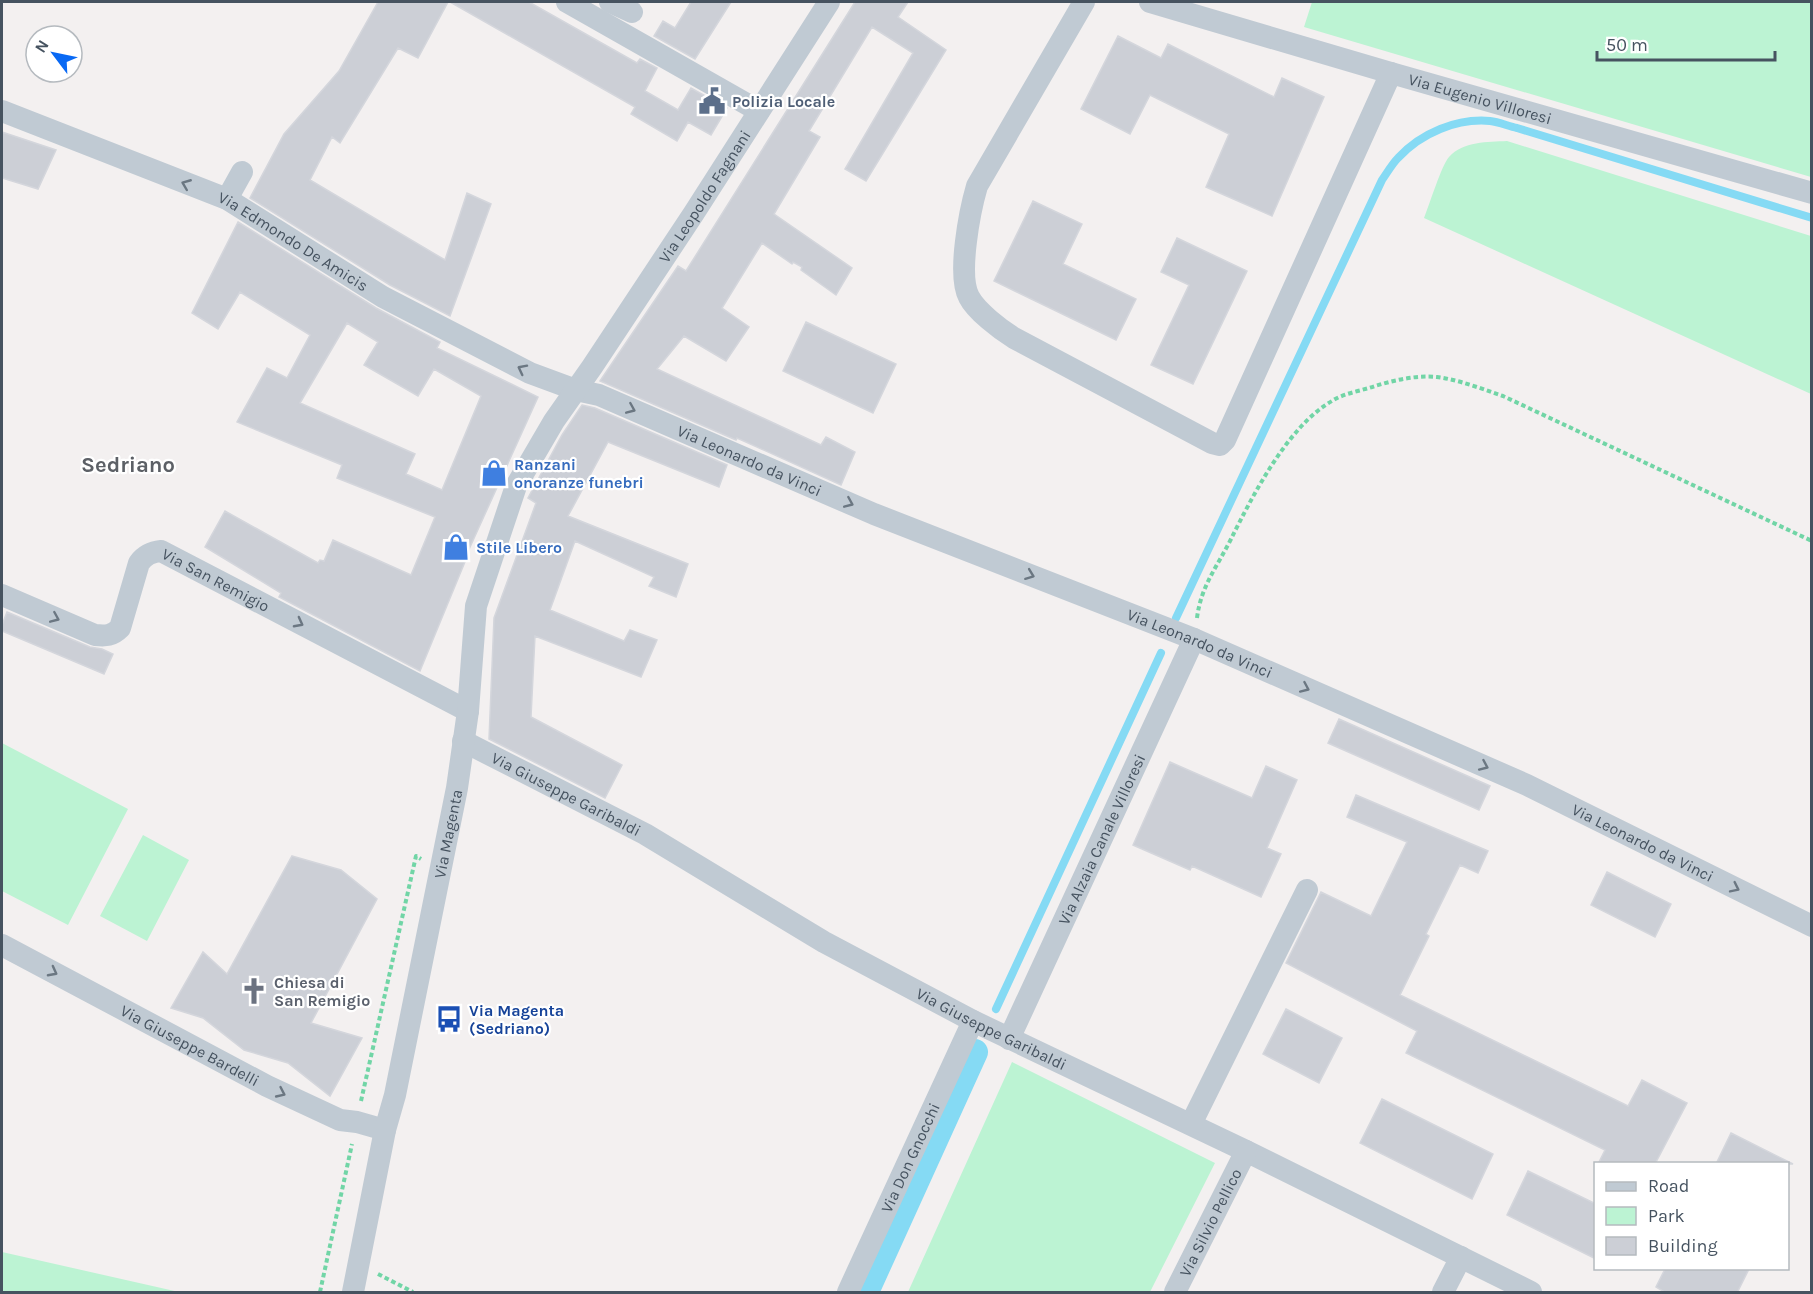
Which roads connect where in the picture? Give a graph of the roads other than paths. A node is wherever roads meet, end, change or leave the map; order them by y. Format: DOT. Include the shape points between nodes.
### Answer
graph roads {
  1 [pos="567,2"];
  2 [pos="610,2"];
  3 [pos="829,2"];
  4 [pos="1084,2"];
  5 [pos="1150,2"];
  6 [pos="632,12"];
  7 [pos="1391,73"];
  8 [pos="2,111"];
  9 [pos="759,111"];
  10 [pos="242,172"];
  11 [pos="1812,193"];
  12 [pos="227,200"];
  13 [pos="576,390"];
  14 [pos="2,595"];
  15 [pos="1194,639"];
  16 [pos="468,711"];
  17 [pos="463,741"];
  18 [pos="1307,890"];
  19 [pos="1812,926"];
  20 [pos="2,945"];
  21 [pos="973,1022"];
  22 [pos="1009,1039"];
  23 [pos="1191,1124"];
  24 [pos="385,1130"];
  25 [pos="1246,1151"];
  26 [pos="1461,1257"];
  27 [pos="353,1293"];
  28 [pos="848,1293"];
  29 [pos="1175,1293"];
  30 [pos="1443,1293"];
  31 [pos="1531,1293"];
  1 -- 9 [label="street"];
  2 -- 6 [label="street"];
  3 -- 9 [label="street, Via Leopoldo Fagnani"];
  4 -- 7 [label="street" via="977,186 969,211 964,278 969,297 1014,338 1220,445"];
  5 -- 7 [label="street, Via Eugenio Villoresi"];
  7 -- 11 [label="street, Via Eugenio Villoresi"];
  12 -- 8 [label="street, Via Edmondo De Amicis, one-way"];
  9 -- 13 [label="street, Via Leopoldo Fagnani"];
  10 -- 12 [label="street"];
  13 -- 12 [label="street, Via Edmondo De Amicis, one-way" via="530,374 383,297"];
  13 -- 15 [label="street, Via Leonardo da Vinci, one-way" via="599,395 874,514"];
  13 -- 16 [label="street, Via Magenta" via="516,486 476,606"];
  14 -- 16 [label="street, Via San Remigio, one-way" via="95,635 106,636 120,628 139,563 144,556 161,551 426,699"];
  15 -- 19 [label="street, Via Leonardo da Vinci, one-way" via="1527,785"];
  15 -- 22 [label="street, Via Alzaia Canale Villoresi"];
  16 -- 17 [label="street, Via Magenta"];
  17 -- 21 [label="street, Via Giuseppe Garibaldi" via="645,834 824,942"];
  17 -- 24 [label="street, Via Magenta" via="455,800"];
  18 -- 23 [label="street"];
  20 -- 24 [label="street, Via Giuseppe Bardelli, one-way" via="267,1086 340,1120"];
  21 -- 22 [label="street, Via Giuseppe Garibaldi"];
  21 -- 28 [label="street, Via Don Gnocchi"];
  22 -- 23 [label="street, Via Giuseppe Garibaldi"];
  23 -- 25 [label="street, Via Giuseppe Garibaldi"];
  24 -- 27 [label="street, Via Magenta"];
  25 -- 26 [label="street, Via Giuseppe Garibaldi"];
  25 -- 29 [label="street, Via Silvio Pellico"];
  26 -- 30 [label="street"];
  26 -- 31 [label="street, Via Giuseppe Garibaldi"];
}
